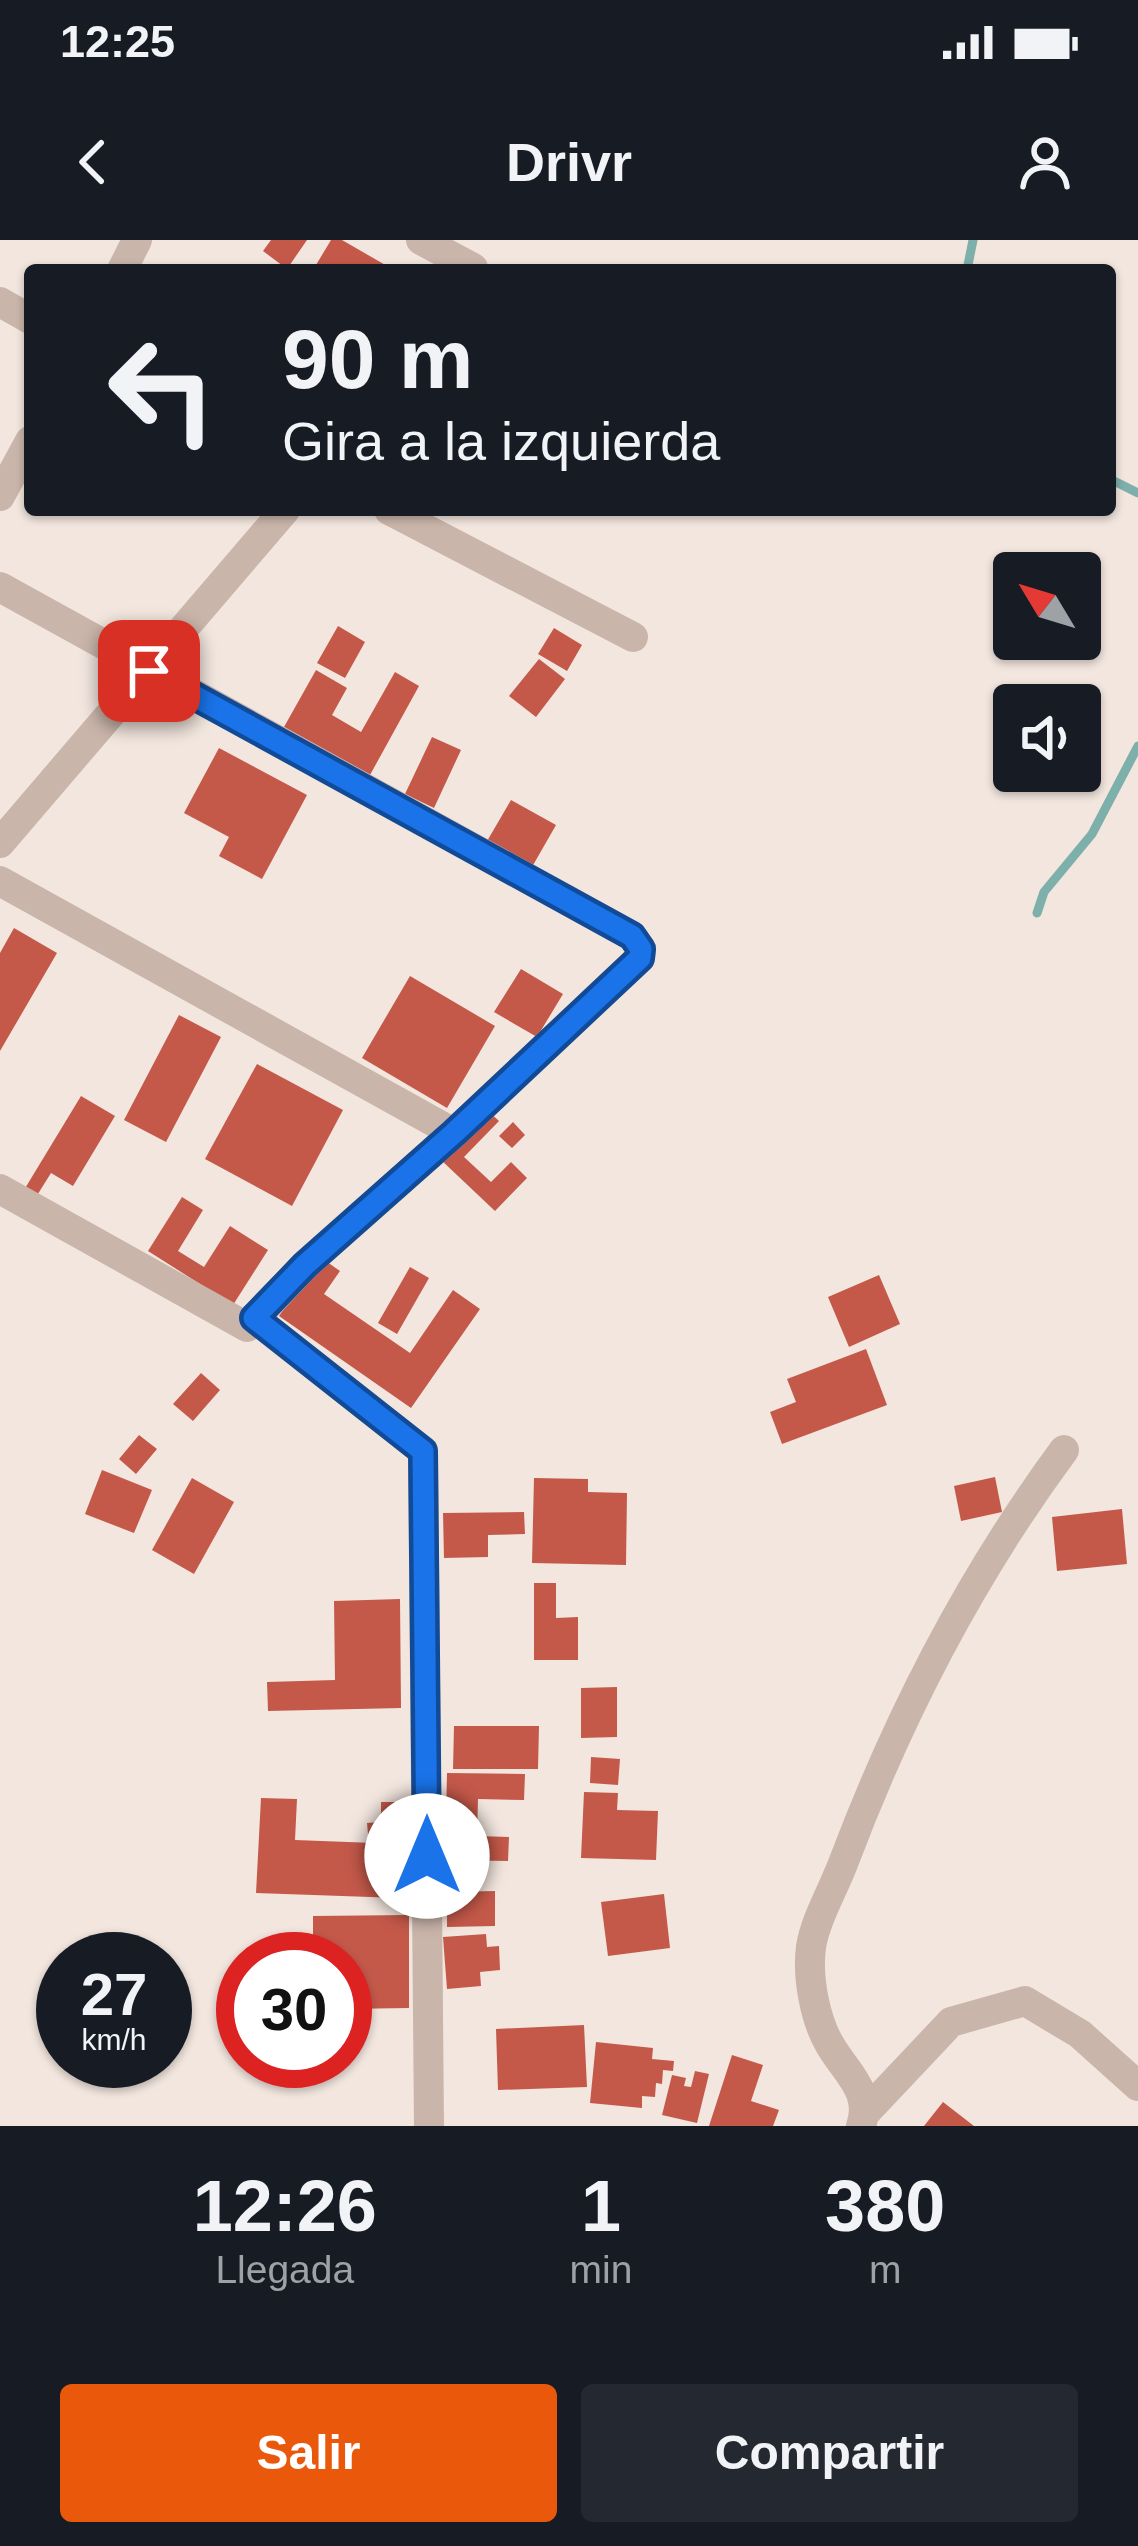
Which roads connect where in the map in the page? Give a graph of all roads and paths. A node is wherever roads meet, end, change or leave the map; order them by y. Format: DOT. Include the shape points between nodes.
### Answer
graph roads {
  1 [pos="421,240"];
  2 [pos="477,259"];
  3 [pos="24,452"];
  4 [pos="0,496"];
  5 [pos="280,516"];
  6 [pos="401,516"];
  7 [pos="0,587"];
  8 [pos="633,637"];
  9 [pos="149,671"];
  10 [pos="0,843"];
  11 [pos="0,881"];
  12 [pos="454,1133"];
  13 [pos="0,1189"];
  14 [pos="254,1318"];
  15 [pos="1064,1450"];
  16 [pos="1138,2086"];
  17 [pos="864,2118"];
  18 [pos="429,2126"];
  1 -- 2 [label="street"];
  3 -- 4 [label="street"];
  5 -- 9 [label="street"];
  6 -- 8 [label="street"];
  7 -- 9 [label="street"];
  9 -- 10 [label="street"];
  9 -- 12 [label="street" via="638,941 640,958"];
  11 -- 12 [label="street"];
  12 -- 14 [label="street"];
  13 -- 14 [label="street" via="248,1327"];
  14 -- 18 [label="street" via="423,1451"];
  15 -- 17 [label="street" via="949,1630 879,1769 811,1946 814,2001 828,2043 857,2082"];
  16 -- 17 [label="street" via="1080,2034 1025,2001 951,2022"];
}
